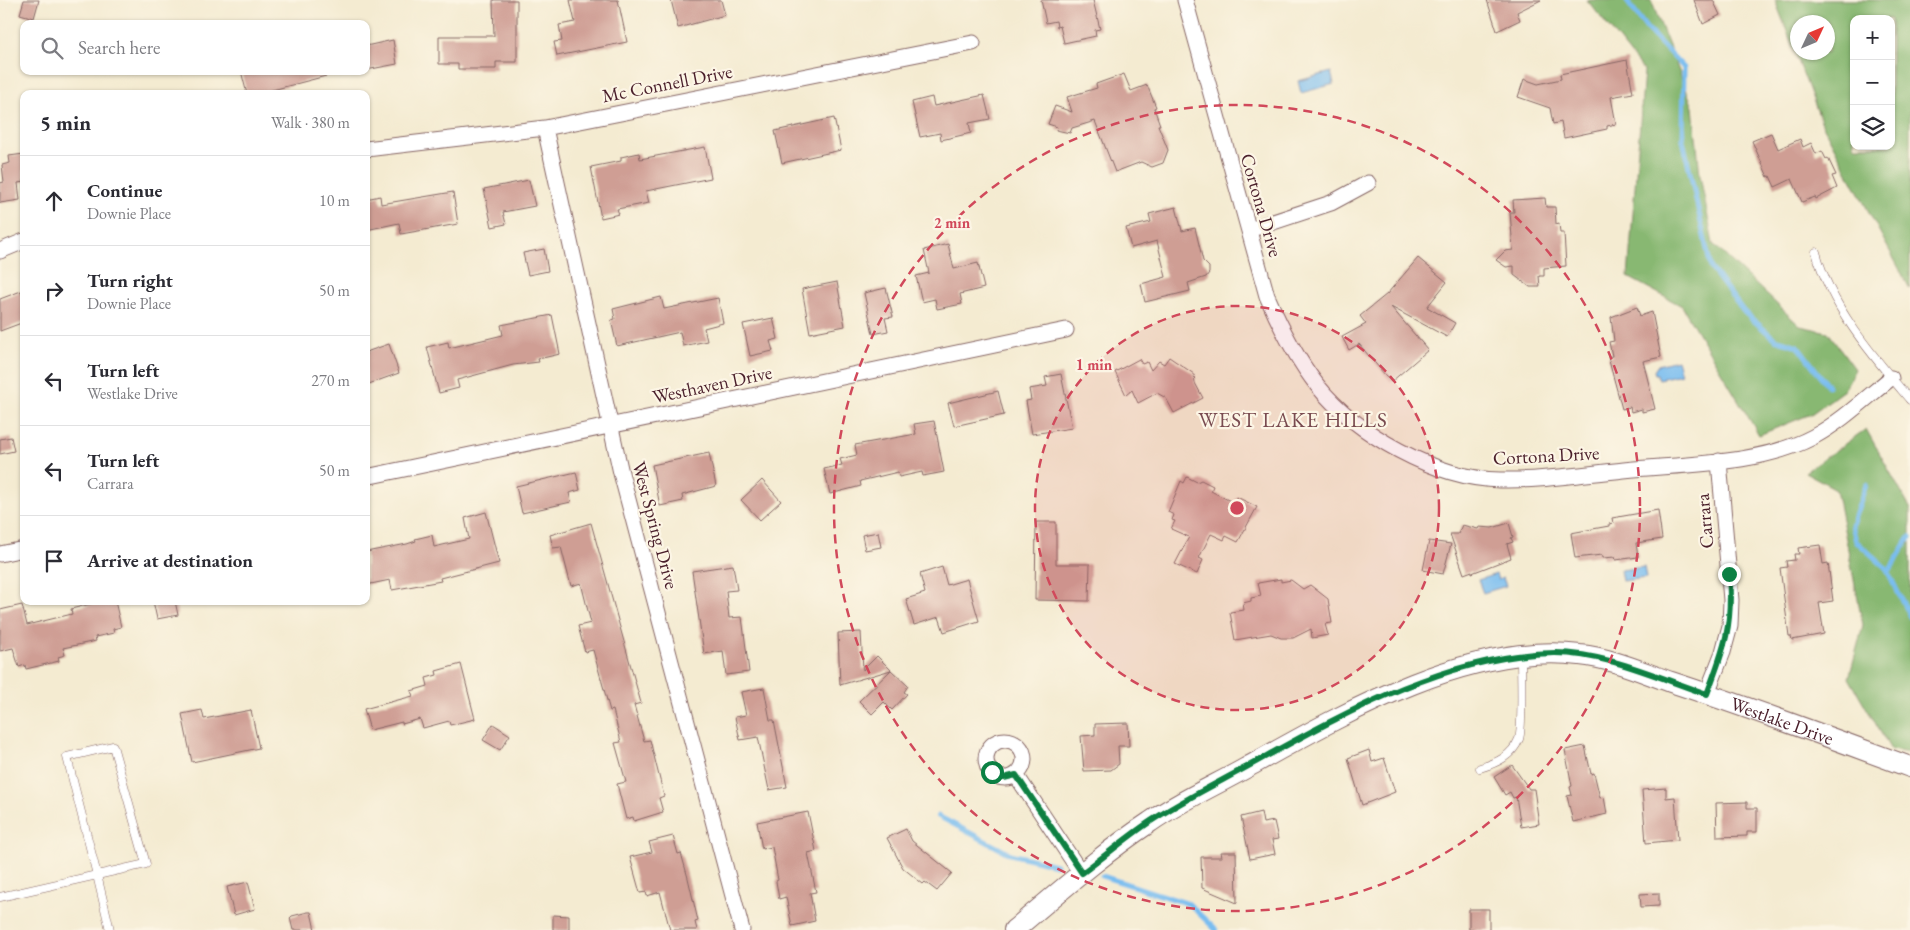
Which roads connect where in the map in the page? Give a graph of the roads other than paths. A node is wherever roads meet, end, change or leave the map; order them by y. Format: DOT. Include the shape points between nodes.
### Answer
graph roads {
  1 [pos="1185,0"];
  2 [pos="973,43"];
  3 [pos="545,128"];
  4 [pos="370,149"];
  5 [pos="1368,183"];
  6 [pos="1248,230"];
  7 [pos="20,243"];
  8 [pos="0,251"];
  9 [pos="1816,252"];
  10 [pos="1066,330"];
  11 [pos="1891,378"];
  12 [pos="1910,400"];
  13 [pos="610,426"];
  14 [pos="1719,461"];
  15 [pos="370,476"];
  16 [pos="20,550"];
  17 [pos="0,554"];
  18 [pos="1521,655"];
  19 [pos="1707,694"];
  20 [pos="1480,768"];
  21 [pos="1910,768"];
  22 [pos="1016,775"];
  23 [pos="1082,873"];
  24 [pos="97,875"];
  25 [pos="0,897"];
  26 [pos="110,930"];
  27 [pos="742,930"];
  28 [pos="1014,930"];
  1 -- 6 [label="street, Cortona Drive"];
  2 -- 3 [label="street, Mc Connell Drive"];
  3 -- 4 [label="street, Mc Connell Drive"];
  3 -- 13 [label="street, West Spring Drive"];
  5 -- 6 [label="street" via="1331,203"];
  6 -- 14 [label="street, Cortona Drive" via="1267,296 1317,385 1343,411 1395,450 1438,468 1498,480"];
  7 -- 8 [label="street"];
  9 -- 11 [label="lane" via="1822,275 1839,305"];
  10 -- 13 [label="street, Westhaven Drive"];
  11 -- 12 [label="lane"];
  11 -- 14 [label="street, Cortona Drive" via="1837,422 1812,437 1765,454"];
  13 -- 15 [label="street, Westhaven Drive"];
  13 -- 27 [label="street, West Spring Drive"];
  14 -- 19 [label="street, Carrara" via="1731,600 1730,626"];
  16 -- 17 [label="street"];
  18 -- 19 [label="street, Westlake Drive" via="1556,653 1602,659"];
  18 -- 20 [label="lane" via="1519,737 1512,750 1496,764"];
  18 -- 23 [label="street, Westlake Drive" via="1444,672 1342,715 1152,821"];
  19 -- 21 [label="street, Westlake Drive"];
  22 -- 23 [label="street"];
  23 -- 28 [label="street, Westlake Drive"];
  24 -- 24 [label="lane" via="146,864 113,746 67,757"];
  24 -- 25 [label="lane"];
  24 -- 26 [label="lane"];
}
